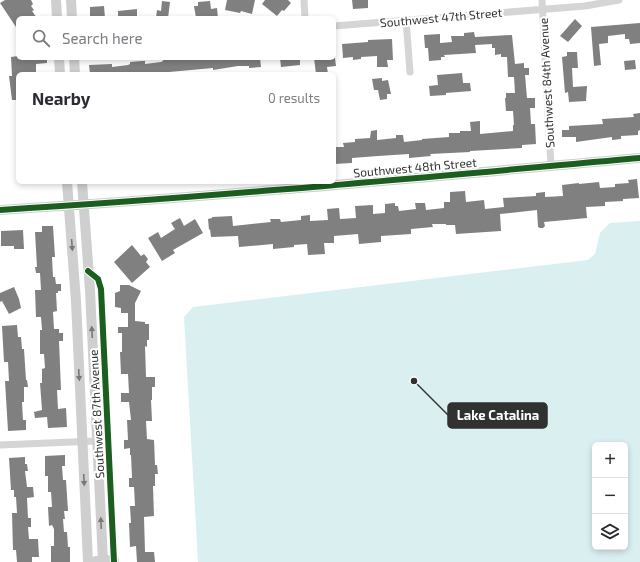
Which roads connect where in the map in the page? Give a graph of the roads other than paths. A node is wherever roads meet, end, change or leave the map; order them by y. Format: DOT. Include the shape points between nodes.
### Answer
graph roads {
  1 [pos="56,0"];
  2 [pos="71,0"];
  3 [pos="304,0"];
  4 [pos="542,0"];
  5 [pos="619,0"];
  6 [pos="542,8"];
  7 [pos="57,16"];
  8 [pos="72,16"];
  9 [pos="305,16"];
  10 [pos="406,20"];
  11 [pos="336,26"];
  12 [pos="59,60"];
  13 [pos="74,60"];
  14 [pos="60,72"];
  15 [pos="75,72"];
  16 [pos="410,72"];
  17 [pos="640,158"];
  18 [pos="551,166"];
  19 [pos="336,181"];
  20 [pos="67,184"];
  21 [pos="82,184"];
  22 [pos="294,184"];
  23 [pos="265,186"];
  24 [pos="83,205"];
  25 [pos="69,206"];
  26 [pos="0,210"];
  27 [pos="88,271"];
  28 [pos="97,440"];
  29 [pos="82,441"];
  30 [pos="0,445"];
  31 [pos="88,561"];
  32 [pos="103,561"];
  33 [pos="114,561"];
  1 -- 7 [label="main road"];
  2 -- 8 [label="main road"];
  3 -- 9 [label="street"];
  4 -- 6 [label="street, Southwest 84th Avenue"];
  5 -- 6 [label="street, Southwest 47th Street" via="595,5"];
  6 -- 10 [label="street, Southwest 47th Street"];
  6 -- 18 [label="street, Southwest 84th Avenue"];
  10 -- 11 [label="street, Southwest 47th Street"];
  10 -- 16 [label="street"];
  12 -- 14 [label="main road"];
  13 -- 15 [label="main road"];
  17 -- 18 [label="main road, Southwest 48th Street"];
  18 -- 19 [label="main road, Southwest 48th Street"];
  20 -- 25 [label="main road, Southwest 87th Avenue"];
  21 -- 24 [label="main road, Southwest 87th Avenue"];
  22 -- 23 [label="main road, Southwest 48th Street"];
  23 -- 24 [label="main road, Southwest 48th Street"];
  24 -- 25 [label="main road, Southwest 48th Street"];
  24 -- 27 [label="main road, Southwest 87th Avenue"];
  25 -- 26 [label="main road, Southwest 48th Street"];
  25 -- 29 [label="main road, Southwest 87th Avenue, one-way"];
  28 -- 27 [label="main road, Southwest 87th Avenue, one-way"];
  27 -- 33 [label="street, Southwest 87th Avenue" via="98,279 101,289"];
  28 -- 29 [label="street"];
  32 -- 28 [label="main road, Southwest 87th Avenue, one-way"];
  29 -- 30 [label="street"];
  29 -- 31 [label="main road, Southwest 87th Avenue, one-way"];
  31 -- 32 [label="main road"];
  32 -- 33 [label="main road"];
}
